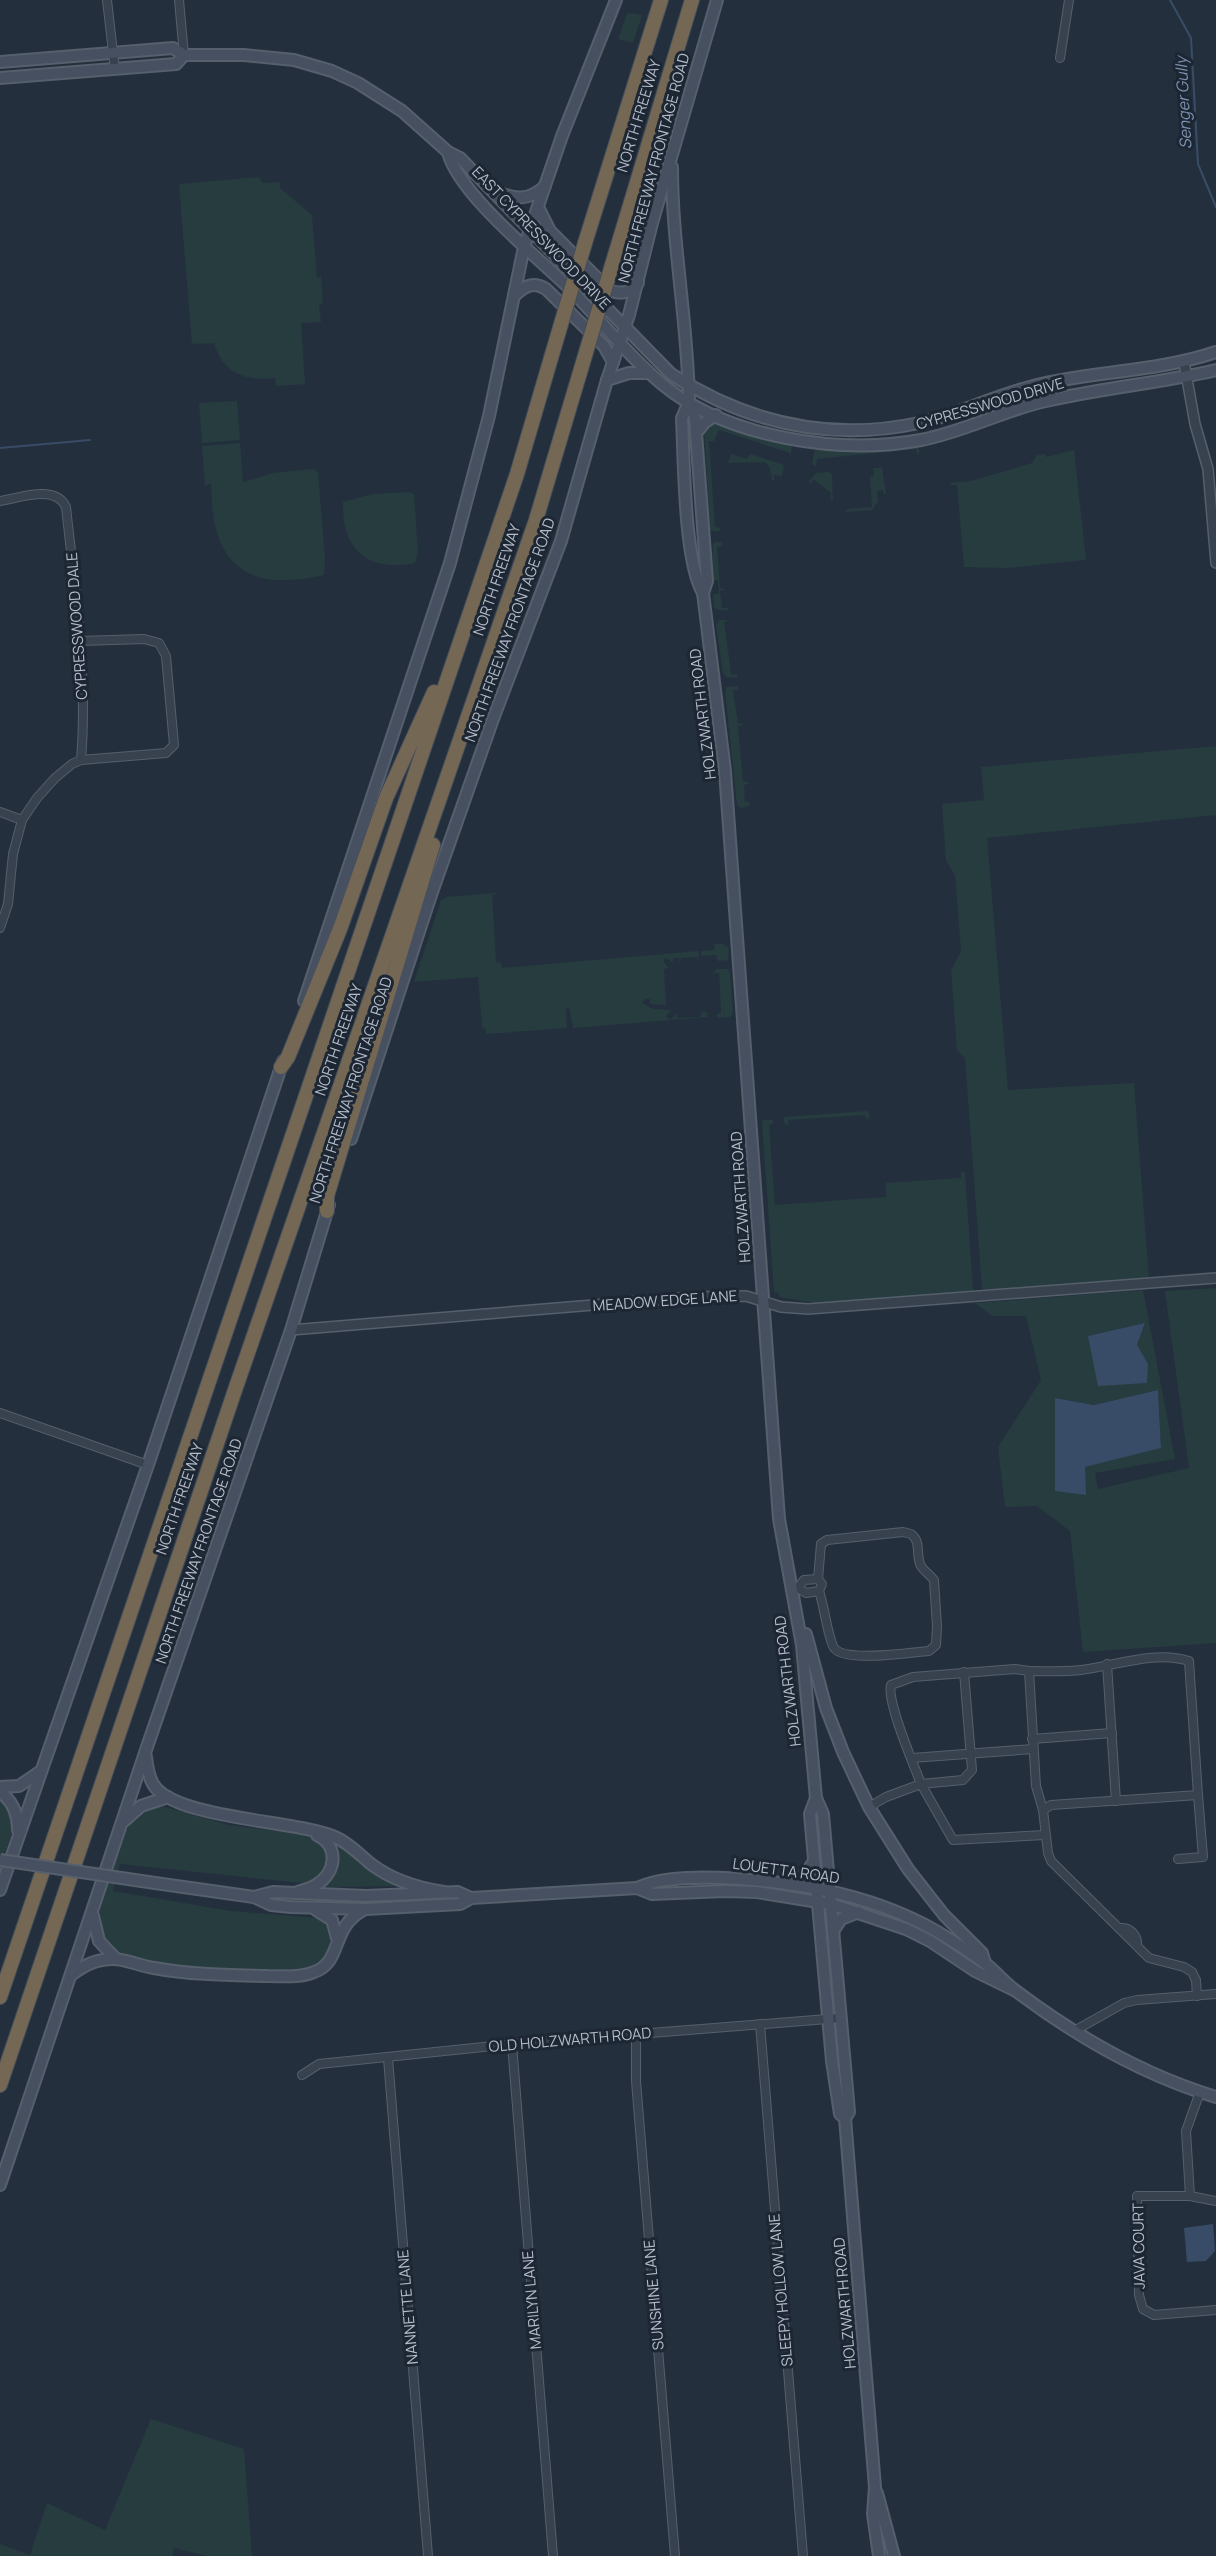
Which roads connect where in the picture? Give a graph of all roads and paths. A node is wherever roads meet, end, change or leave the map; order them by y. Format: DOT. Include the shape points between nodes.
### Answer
graph roads {
  1 [pos="107,0"];
  2 [pos="179,0"];
  3 [pos="616,0"];
  4 [pos="661,0"];
  5 [pos="692,0"];
  6 [pos="717,0"];
  7 [pos="1069,0"];
  8 [pos="113,53"];
  9 [pos="184,55"];
  10 [pos="1060,58"];
  11 [pos="0,62"];
  12 [pos="115,70"];
  13 [pos="0,78"];
  14 [pos="448,152"];
  15 [pos="672,156"];
  16 [pos="545,186"];
  17 [pos="490,189"];
  18 [pos="538,207"];
  19 [pos="530,231"];
  20 [pos="524,247"];
  21 [pos="638,283"];
  22 [pos="514,296"];
  23 [pos="625,330"];
  24 [pos="620,342"];
  25 [pos="1216,352"];
  26 [pos="613,362"];
  27 [pos="1184,362"];
  28 [pos="1216,370"];
  29 [pos="650,373"];
  30 [pos="1188,377"];
  31 [pos="608,380"];
  32 [pos="1041,384"];
  33 [pos="688,385"];
  34 [pos="1044,401"];
  35 [pos="689,402"];
  36 [pos="716,415"];
  37 [pos="920,423"];
  38 [pos="696,433"];
  39 [pos="922,440"];
  40 [pos="0,501"];
  41 [pos="1215,524"];
  42 [pos="1216,563"];
  43 [pos="703,593"];
  44 [pos="472,604"];
  45 [pos="80,640"];
  46 [pos="479,686"];
  47 [pos="81,759"];
  48 [pos="0,812"];
  49 [pos="22,820"];
  50 [pos="0,928"];
  51 [pos="281,1067"];
  52 [pos="327,1211"];
  53 [pos="1216,1278"];
  54 [pos="763,1302"];
  55 [pos="291,1330"];
  56 [pos="0,1413"];
  57 [pos="148,1465"];
  58 [pos="818,1579"];
  59 [pos="795,1589"];
  60 [pos="819,1591"];
  61 [pos="796,1612"];
  62 [pos="1107,1664"];
  63 [pos="1029,1671"];
  64 [pos="964,1672"];
  65 [pos="1112,1732"];
  66 [pos="1032,1739"];
  67 [pos="1033,1749"];
  68 [pos="146,1752"];
  69 [pos="970,1753"];
  70 [pos="912,1758"];
  71 [pos="41,1770"];
  72 [pos="921,1784"];
  73 [pos="0,1787"];
  74 [pos="0,1791"];
  75 [pos="1198,1795"];
  76 [pos="168,1797"];
  77 [pos="816,1798"];
  78 [pos="1116,1801"];
  79 [pos="869,1807"];
  80 [pos="1044,1810"];
  81 [pos="122,1823"];
  82 [pos="300,1827"];
  83 [pos="1045,1835"];
  84 [pos="18,1837"];
  85 [pos="1178,1859"];
  86 [pos="0,1860"];
  87 [pos="814,1861"];
  88 [pos="784,1883"];
  89 [pos="637,1888"];
  90 [pos="816,1888"];
  91 [pos="0,1890"];
  92 [pos="829,1890"];
  93 [pos="444,1893"];
  94 [pos="292,1894"];
  95 [pos="254,1897"];
  96 [pos="471,1898"];
  97 [pos="817,1900"];
  98 [pos="831,1904"];
  99 [pos="308,1907"];
  100 [pos="366,1909"];
  101 [pos="859,1912"];
  102 [pos="92,1913"];
  103 [pos="833,1931"];
  104 [pos="337,1938"];
  105 [pos="116,1959"];
  106 [pos="985,1964"];
  107 [pos="71,1975"];
  108 [pos="1014,1990"];
  109 [pos="1216,1995"];
  110 [pos="1197,1996"];
  111 [pos="0,1997"];
  112 [pos="840,2018"];
  113 [pos="828,2019"];
  114 [pos="760,2024"];
  115 [pos="1074,2031"];
  116 [pos="636,2034"];
  117 [pos="512,2044"];
  118 [pos="388,2058"];
  119 [pos="302,2075"];
  120 [pos="0,2085"];
  121 [pos="1200,2092"];
  122 [pos="1216,2097"];
  123 [pos="845,2118"];
  124 [pos="0,2185"];
  125 [pos="1190,2196"];
  126 [pos="1216,2201"];
  127 [pos="1216,2310"];
  128 [pos="875,2487"];
  129 [pos="428,2556"];
  130 [pos="553,2556"];
  131 [pos="675,2556"];
  132 [pos="803,2556"];
  133 [pos="879,2556"];
  134 [pos="894,2556"];
  1 -- 8 [label="street"];
  2 -- 9 [label="street"];
  3 -- 16 [label="main road"];
  4 -- 44 [label="highway, NORTH FREEWAY, bridge" via="517,474"];
  5 -- 46 [label="highway, NORTH FREEWAY, bridge" via="536,520"];
  6 -- 15 [label="main road, NORTH FREEWAY FRONTAGE ROAD"];
  7 -- 10 [label="street"];
  8 -- 9 [label="main road, EAST CYPRESSWOOD DRIVE" via="173,48"];
  8 -- 11 [label="main road, EAST CYPRESSWOOD DRIVE"];
  8 -- 12 [label="street"];
  9 -- 12 [label="main road, EAST CYPRESSWOOD DRIVE" via="176,64"];
  9 -- 14 [label="main road, EAST CYPRESSWOOD DRIVE" via="294,60 332,71 402,111"];
  12 -- 13 [label="main road, EAST CYPRESSWOOD DRIVE"];
  14 -- 17 [label="main road, EAST CYPRESSWOOD DRIVE" via="460,158"];
  14 -- 20 [label="main road, EAST CYPRESSWOOD DRIVE" via="451,166"];
  15 -- 21 [label="main road, NORTH FREEWAY FRONTAGE ROAD"];
  15 -- 33 [label="main road, HOLZWARTH ROAD" via="672,201"];
  16 -- 17 [label="main road" via="524,198"];
  16 -- 18 [label="main road"];
  17 -- 19 [label="main road, EAST CYPRESSWOOD DRIVE"];
  18 -- 19 [label="main road"];
  18 -- 21 [label="main road" via="556,238 609,290 627,292"];
  19 -- 20 [label="main road"];
  19 -- 23 [label="main road, EAST CYPRESSWOOD DRIVE"];
  20 -- 22 [label="main road"];
  20 -- 24 [label="main road, EAST CYPRESSWOOD DRIVE"];
  21 -- 23 [label="main road, NORTH FREEWAY FRONTAGE ROAD"];
  22 -- 26 [label="main road" via="530,285 546,289 604,346"];
  22 -- 51 [label="main road" via="489,416 450,563"];
  23 -- 24 [label="main road, NORTH FREEWAY FRONTAGE ROAD"];
  23 -- 33 [label="main road, CYPRESSWOOD DRIVE"];
  24 -- 26 [label="main road, NORTH FREEWAY FRONTAGE ROAD"];
  24 -- 29 [label="main road, CYPRESSWOOD DRIVE"];
  25 -- 27 [label="main road, CYPRESSWOOD DRIVE"];
  26 -- 31 [label="main road, NORTH FREEWAY FRONTAGE ROAD"];
  27 -- 30 [label="street"];
  27 -- 32 [label="main road, CYPRESSWOOD DRIVE"];
  28 -- 30 [label="main road, CYPRESSWOOD DRIVE"];
  29 -- 31 [label="main road" via="629,373"];
  29 -- 35 [label="main road, CYPRESSWOOD DRIVE"];
  30 -- 34 [label="main road, CYPRESSWOOD DRIVE"];
  30 -- 41 [label="street" via="1195,424 1208,469"];
  31 -- 52 [label="main road, NORTH FREEWAY FRONTAGE ROAD" via="561,541 431,895"];
  32 -- 34 [label="main road"];
  32 -- 37 [label="main road, CYPRESSWOOD DRIVE"];
  33 -- 35 [label="main road, HOLZWARTH ROAD"];
  33 -- 37 [label="main road, CYPRESSWOOD DRIVE" via="764,419 806,428 856,431"];
  34 -- 39 [label="main road, CYPRESSWOOD DRIVE"];
  35 -- 36 [label="main road, CYPRESSWOOD DRIVE"];
  35 -- 38 [label="main road, HOLZWARTH ROAD"];
  35 -- 43 [label="main road, HOLZWARTH ROAD" via="682,418 688,503 697,583"];
  36 -- 38 [label="main road"];
  36 -- 39 [label="main road, CYPRESSWOOD DRIVE" via="760,432 811,443 862,446"];
  37 -- 39 [label="main road"];
  38 -- 43 [label="main road, HOLZWARTH ROAD" via="707,581"];
  40 -- 45 [label="street, CYPRESSWOOD DALE" via="50,493 63,500"];
  41 -- 42 [label="street"];
  43 -- 54 [label="main road, HOLZWARTH ROAD" via="725,771"];
  44 -- 51 [label="highway" via="386,798 340,929"];
  44 -- 111 [label="highway, NORTH FREEWAY"];
  45 -- 47 [label="street, CYPRESSWOOD DALE" via="84,724"];
  45 -- 47 [label="street" via="159,643 166,656 175,738 172,749 166,753"];
  46 -- 52 [label="highway" via="482,700 414,905 327,1196"];
  46 -- 120 [label="highway, NORTH FREEWAY" via="234,1390"];
  47 -- 49 [label="street" via="56,778"];
  48 -- 49 [label="street"];
  49 -- 50 [label="street" via="13,854 8,904"];
  51 -- 57 [label="main road"];
  52 -- 55 [label="main road, NORTH FREEWAY FRONTAGE ROAD"];
  53 -- 54 [label="street, MEADOW EDGE LANE" via="808,1309"];
  54 -- 55 [label="street, MEADOW EDGE LANE" via="746,1296 691,1297"];
  54 -- 59 [label="main road, HOLZWARTH ROAD" via="779,1520"];
  55 -- 68 [label="main road, NORTH FREEWAY FRONTAGE ROAD"];
  56 -- 57 [label="street"];
  57 -- 71 [label="main road"];
  58 -- 59 [label="street" via="804,1580"];
  58 -- 60 [label="street" via="822,1584"];
  58 -- 60 [label="street" via="819,1550 827,1540 911,1534 917,1542 922,1569 934,1580 936,1645 929,1651 841,1654 833,1647"];
  59 -- 60 [label="street" via="806,1593"];
  59 -- 61 [label="main road, HOLZWARTH ROAD"];
  61 -- 77 [label="main road, HOLZWARTH ROAD"];
  61 -- 79 [label="main road" via="807,1635 826,1708"];
  62 -- 63 [label="street" via="1082,1670"];
  62 -- 65 [label="street"];
  62 -- 75 [label="street" via="1171,1658 1189,1661"];
  63 -- 64 [label="street"];
  63 -- 66 [label="street"];
  64 -- 69 [label="street"];
  64 -- 70 [label="street" via="913,1677 891,1685 893,1706"];
  65 -- 66 [label="street"];
  65 -- 78 [label="street"];
  66 -- 67 [label="street"];
  67 -- 69 [label="street"];
  67 -- 80 [label="street" via="1036,1786"];
  68 -- 76 [label="main road" via="153,1785"];
  68 -- 81 [label="main road, NORTH FREEWAY FRONTAGE ROAD"];
  69 -- 70 [label="street"];
  69 -- 72 [label="street" via="972,1770 963,1780"];
  70 -- 72 [label="street"];
  71 -- 73 [label="main road" via="19,1785"];
  71 -- 84 [label="main road"];
  72 -- 79 [label="street"];
  72 -- 83 [label="street" via="953,1840"];
  74 -- 84 [label="main road" via="14,1808"];
  75 -- 78 [label="street"];
  75 -- 85 [label="street" via="1203,1857"];
  76 -- 81 [label="main road" via="141,1806"];
  76 -- 82 [label="main road" via="222,1814"];
  77 -- 87 [label="main road, HOLZWARTH ROAD" via="810,1814"];
  77 -- 92 [label="main road, HOLZWARTH ROAD" via="823,1814"];
  78 -- 80 [label="street" via="1052,1805"];
  79 -- 106 [label="main road" via="908,1869 944,1915 982,1953"];
  80 -- 83 [label="street"];
  81 -- 102 [label="main road, NORTH FREEWAY FRONTAGE ROAD"];
  82 -- 93 [label="main road" via="338,1838 373,1866 397,1879"];
  82 -- 94 [label="main road" via="329,1843 333,1863 315,1886"];
  83 -- 110 [label="street" via="1051,1861 1149,1958 1192,1972"];
  84 -- 91 [label="main road"];
  86 -- 95 [label="main road, LOUETTA ROAD, bridge"];
  87 -- 88 [label="main road" via="805,1875"];
  87 -- 90 [label="main road, HOLZWARTH ROAD"];
  88 -- 89 [label="main road, LOUETTA ROAD" via="726,1878 652,1881"];
  88 -- 90 [label="main road, LOUETTA ROAD"];
  89 -- 96 [label="main road, LOUETTA ROAD"];
  89 -- 97 [label="main road, LOUETTA ROAD" via="652,1894 725,1891"];
  90 -- 92 [label="main road, LOUETTA ROAD"];
  90 -- 97 [label="main road, HOLZWARTH ROAD"];
  92 -- 98 [label="main road, HOLZWARTH ROAD"];
  92 -- 106 [label="main road, LOUETTA ROAD" via="895,1911 936,1931"];
  93 -- 94 [label="main road, LOUETTA ROAD"];
  93 -- 96 [label="main road, LOUETTA ROAD" via="458,1892"];
  94 -- 95 [label="main road, LOUETTA ROAD" via="273,1892"];
  95 -- 99 [label="main road, LOUETTA ROAD" via="271,1905"];
  96 -- 100 [label="main road, LOUETTA ROAD" via="460,1904"];
  97 -- 98 [label="main road, LOUETTA ROAD"];
  97 -- 113 [label="main road, HOLZWARTH ROAD"];
  98 -- 101 [label="main road, LOUETTA ROAD"];
  98 -- 103 [label="main road, HOLZWARTH ROAD"];
  99 -- 100 [label="main road, LOUETTA ROAD"];
  99 -- 104 [label="main road" via="332,1920"];
  100 -- 104 [label="main road" via="348,1921"];
  101 -- 103 [label="main road" via="841,1919"];
  101 -- 108 [label="main road, LOUETTA ROAD" via="930,1941 975,1971"];
  102 -- 105 [label="main road" via="99,1941"];
  102 -- 107 [label="main road, NORTH FREEWAY FRONTAGE ROAD"];
  103 -- 112 [label="main road, HOLZWARTH ROAD"];
  104 -- 105 [label="main road" via="333,1954 322,1969 294,1976 184,1973"];
  105 -- 107 [label="main road" via="93,1962"];
  106 -- 108 [label="main road, LOUETTA ROAD"];
  107 -- 124 [label="main road, NORTH FREEWAY FRONTAGE ROAD"];
  108 -- 115 [label="main road, LOUETTA ROAD"];
  109 -- 110 [label="street"];
  110 -- 115 [label="street" via="1124,2003"];
  112 -- 113 [label="street, OLD HOLZWARTH ROAD"];
  112 -- 123 [label="main road, HOLZWARTH ROAD" via="849,2112"];
  113 -- 114 [label="street, OLD HOLZWARTH ROAD"];
  113 -- 123 [label="main road, HOLZWARTH ROAD" via="840,2114"];
  114 -- 116 [label="street, OLD HOLZWARTH ROAD"];
  114 -- 132 [label="street, SLEEPY HOLLOW LANE"];
  115 -- 121 [label="main road, LOUETTA ROAD" via="1123,2059"];
  116 -- 117 [label="street, OLD HOLZWARTH ROAD"];
  116 -- 131 [label="street, SUNSHINE LANE" via="636,2081"];
  117 -- 118 [label="street, OLD HOLZWARTH ROAD"];
  117 -- 130 [label="street, MARILYN LANE"];
  118 -- 119 [label="street, OLD HOLZWARTH ROAD" via="319,2064"];
  118 -- 129 [label="street, NANNETTE LANE"];
  121 -- 122 [label="main road, LOUETTA ROAD"];
  121 -- 125 [label="street" via="1186,2131"];
  123 -- 128 [label="main road, HOLZWARTH ROAD"];
  125 -- 126 [label="street"];
  125 -- 127 [label="street, JAVA COURT" via="1137,2196 1140,2303 1154,2315"];
  128 -- 133 [label="main road, HOLZWARTH ROAD" via="873,2514"];
  128 -- 134 [label="main road, HOLZWARTH ROAD"];
}
